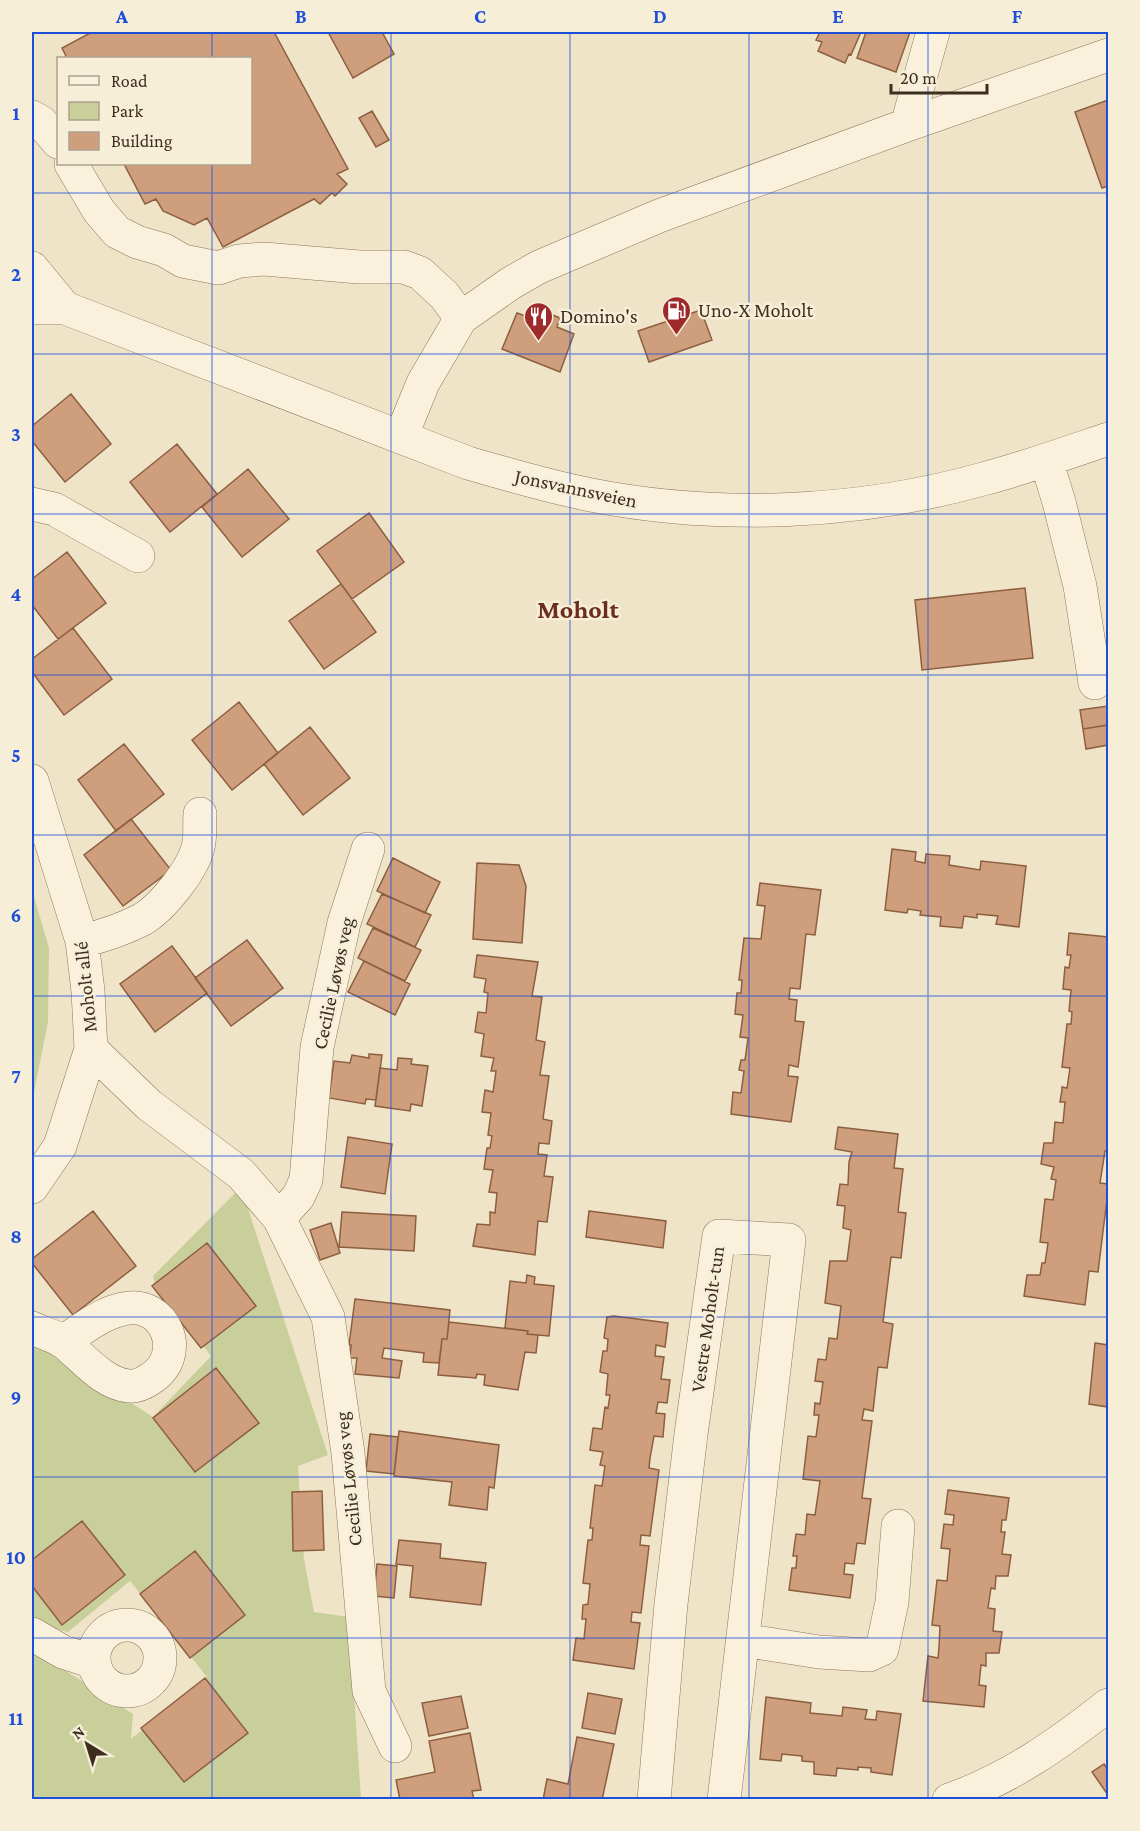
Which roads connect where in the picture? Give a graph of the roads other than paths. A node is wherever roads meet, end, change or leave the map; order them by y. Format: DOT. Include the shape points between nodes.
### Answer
graph roads {
  1 [pos="933,32"];
  2 [pos="1108,55"];
  3 [pos="32,117"];
  4 [pos="907,125"];
  5 [pos="57,141"];
  6 [pos="72,165"];
  7 [pos="32,267"];
  8 [pos="32,308"];
  9 [pos="64,308"];
  10 [pos="461,318"];
  11 [pos="401,437"];
  12 [pos="1108,439"];
  13 [pos="1046,460"];
  14 [pos="32,504"];
  15 [pos="138,556"];
  16 [pos="1095,683"];
  17 [pos="32,781"];
  18 [pos="200,814"];
  19 [pos="368,849"];
  20 [pos="82,941"];
  21 [pos="91,1049"];
  22 [pos="32,1187"];
  23 [pos="279,1218"];
  24 [pos="32,1328"];
  25 [pos="63,1342"];
  26 [pos="898,1526"];
  27 [pos="32,1634"];
  28 [pos="743,1640"];
  29 [pos="94,1662"];
  30 [pos="1108,1705"];
  31 [pos="395,1746"];
  32 [pos="654,1800"];
  33 [pos="724,1800"];
  34 [pos="950,1800"];
  1 -- 4 [label="street"];
  2 -- 4 [label="street"];
  3 -- 5 [label="street"];
  4 -- 10 [label="street" via="579,249 511,283"];
  6 -- 10 [label="street" via="99,211 117,232 183,261 218,268 264,259 404,267 420,273"];
  7 -- 9 [label="street"];
  8 -- 9 [label="street, Jonsvannsveien"];
  9 -- 11 [label="street, Jonsvannsveien"];
  10 -- 11 [label="street" via="423,383"];
  11 -- 13 [label="street, Jonsvannsveien" via="530,481 593,495 700,509 852,504 982,480"];
  12 -- 13 [label="street, Jonsvannsveien"];
  13 -- 16 [label="street" via="1080,586"];
  14 -- 15 [label="street" via="54,509"];
  17 -- 20 [label="street, Moholt allé"];
  18 -- 20 [label="street" via="199,845 193,863 172,891 144,918"];
  19 -- 23 [label="street, Cecilie Løvøs veg" via="344,923 317,1047 306,1180 298,1197"];
  20 -- 21 [label="street, Moholt allé"];
  21 -- 22 [label="street, Moholt allé" via="60,1146"];
  21 -- 23 [label="street, Cecilie Løvøs veg" via="149,1105 242,1174"];
  23 -- 31 [label="street, Cecilie Løvøs veg" via="327,1317 348,1453 369,1691"];
  24 -- 25 [label="street"];
  26 -- 28 [label="street" via="892,1602 882,1649 869,1655 819,1652"];
  27 -- 29 [label="street" via="63,1652"];
  28 -- 32 [label="street, Vestre Moholt-tun" via="789,1240 719,1236 670,1604"];
  28 -- 33 [label="street, Vestre Moholt-tun"];
  30 -- 34 [label="street" via="1014,1771"];
}
